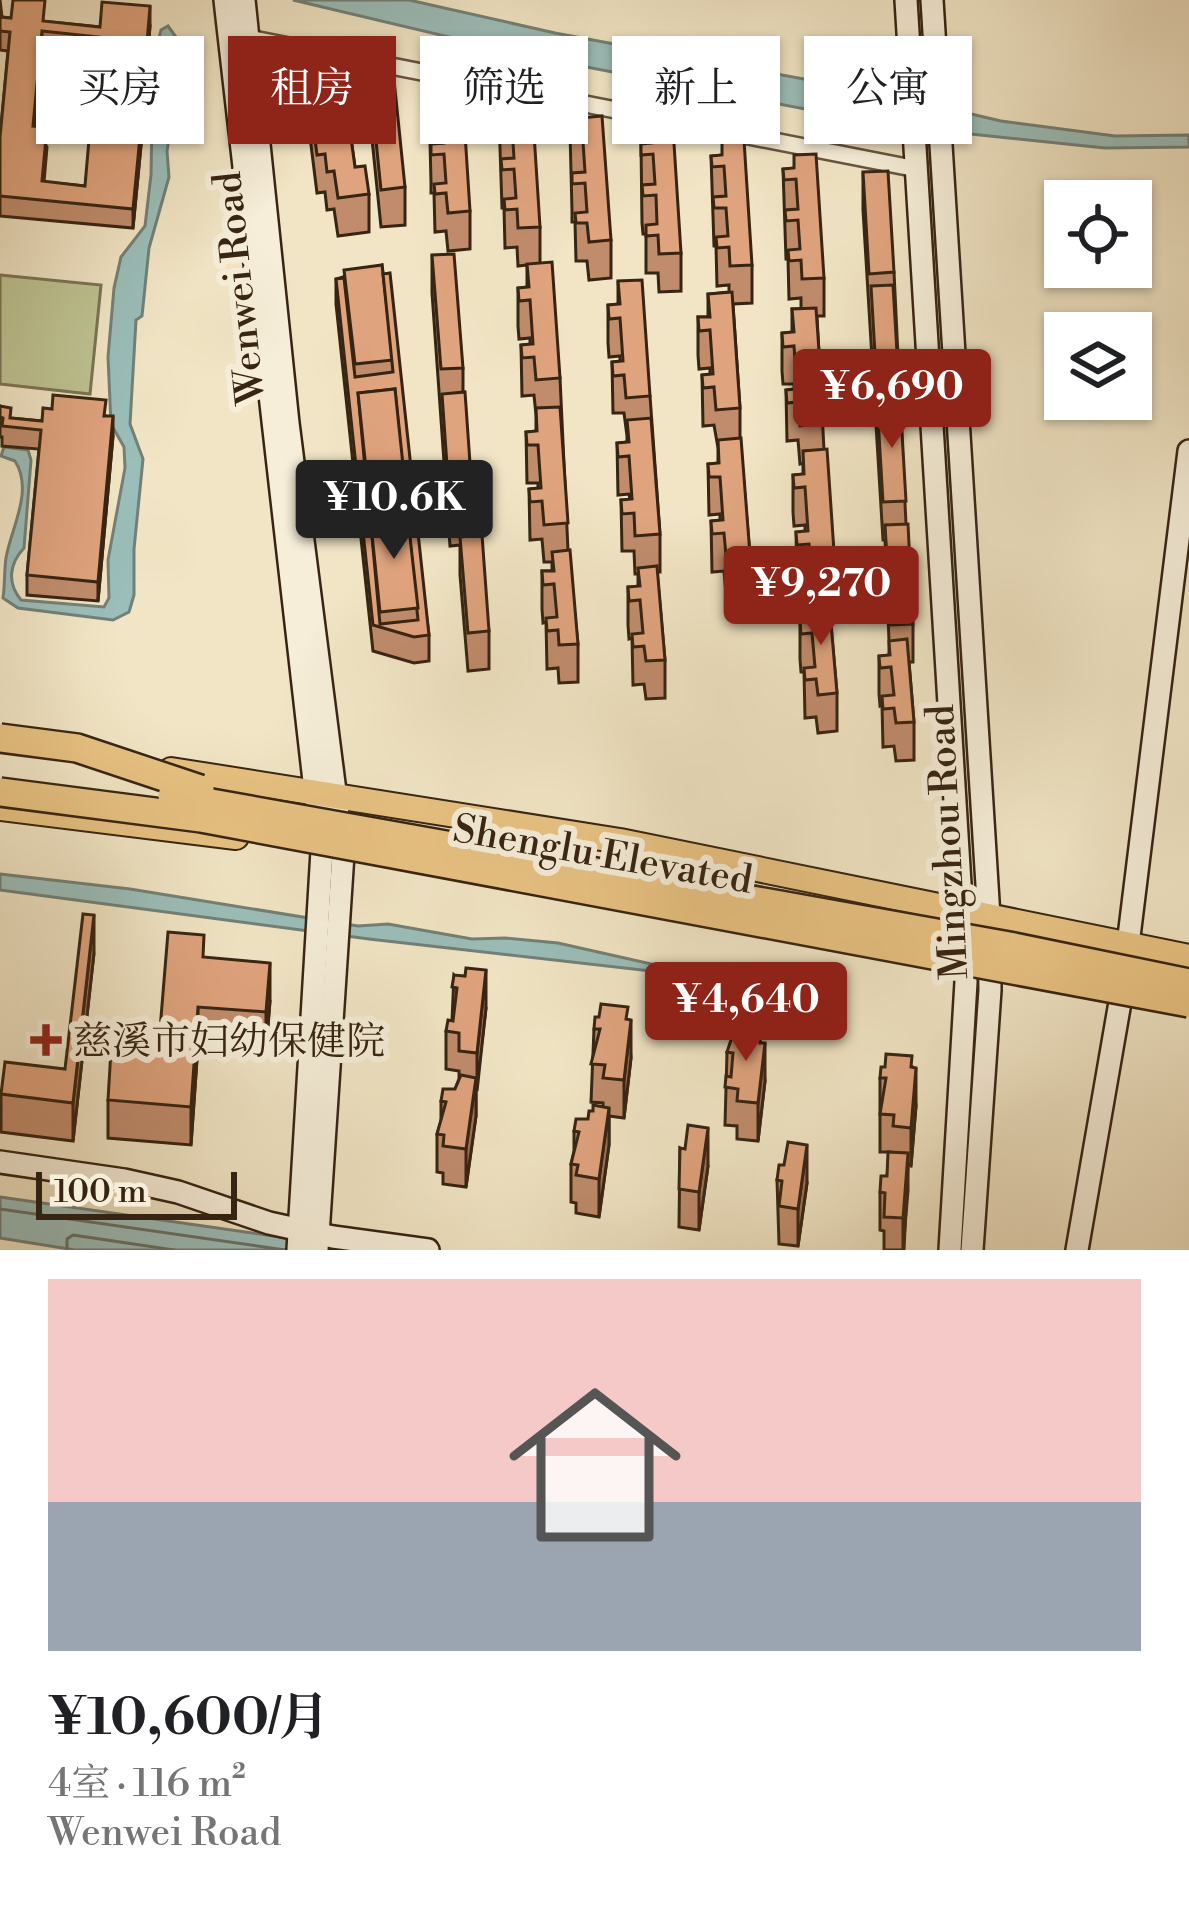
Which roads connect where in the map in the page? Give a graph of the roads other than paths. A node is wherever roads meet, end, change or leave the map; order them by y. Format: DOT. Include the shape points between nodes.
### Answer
graph roads {
  1 [pos="225,0"];
  2 [pos="244,0"];
  3 [pos="906,0"];
  4 [pos="932,0"];
  5 [pos="248,36"];
  6 [pos="396,67"];
  7 [pos="259,144"];
  8 [pos="917,169"];
  9 [pos="1188,465"];
  10 [pos="0,742"];
  11 [pos="0,773"];
  12 [pos="0,792"];
  13 [pos="325,793"];
  14 [pos="0,808"];
  15 [pos="261,810"];
  16 [pos="333,853"];
  17 [pos="962,912"];
  18 [pos="989,916"];
  19 [pos="1128,944"];
  20 [pos="1189,957"];
  21 [pos="1189,983"];
  22 [pos="1124,985"];
  23 [pos="1189,1001"];
  24 [pos="0,1162"];
  25 [pos="298,1250"];
  26 [pos="317,1250"];
  27 [pos="428,1250"];
  28 [pos="950,1250"];
  29 [pos="972,1250"];
  30 [pos="1077,1250"];
  1 -- 13 [label="main road, Wenwei Road"];
  2 -- 5 [label="main road, Wenwei Road"];
  3 -- 8 [label="main road, Mingzhou Road"];
  4 -- 18 [label="main road, Mingzhou Road"];
  6 -- 8 [label="street"];
  7 -- 13 [label="main road, Wenwei Road"];
  8 -- 17 [label="main road, Mingzhou Road"];
  9 -- 19 [label="main road"];
  10 -- 13 [label="main road"];
  10 -- 15 [label="highway, bridge" via="77,748"];
  11 -- 15 [label="highway, Shenglu Elevated, bridge"];
  12 -- 23 [label="highway, Shenglu Elevated, bridge" via="201,818"];
  13 -- 16 [label="main road, Wenwei Road"];
  13 -- 17 [label="main road" via="620,841"];
  14 -- 16 [label="main road"];
  15 -- 21 [label="highway, Shenglu Elevated, bridge"];
  16 -- 22 [label="main road"];
  16 -- 25 [label="main road"];
  16 -- 26 [label="main road"];
  17 -- 18 [label="main road"];
  17 -- 28 [label="main road, Mingzhou Road" via="966,982"];
  18 -- 19 [label="main road"];
  18 -- 29 [label="main road, Mingzhou Road"];
  19 -- 20 [label="main road"];
  19 -- 22 [label="main road"];
  22 -- 23 [label="main road"];
  22 -- 30 [label="main road"];
  24 -- 27 [label="main road" via="124,1180 333,1237"];
}
